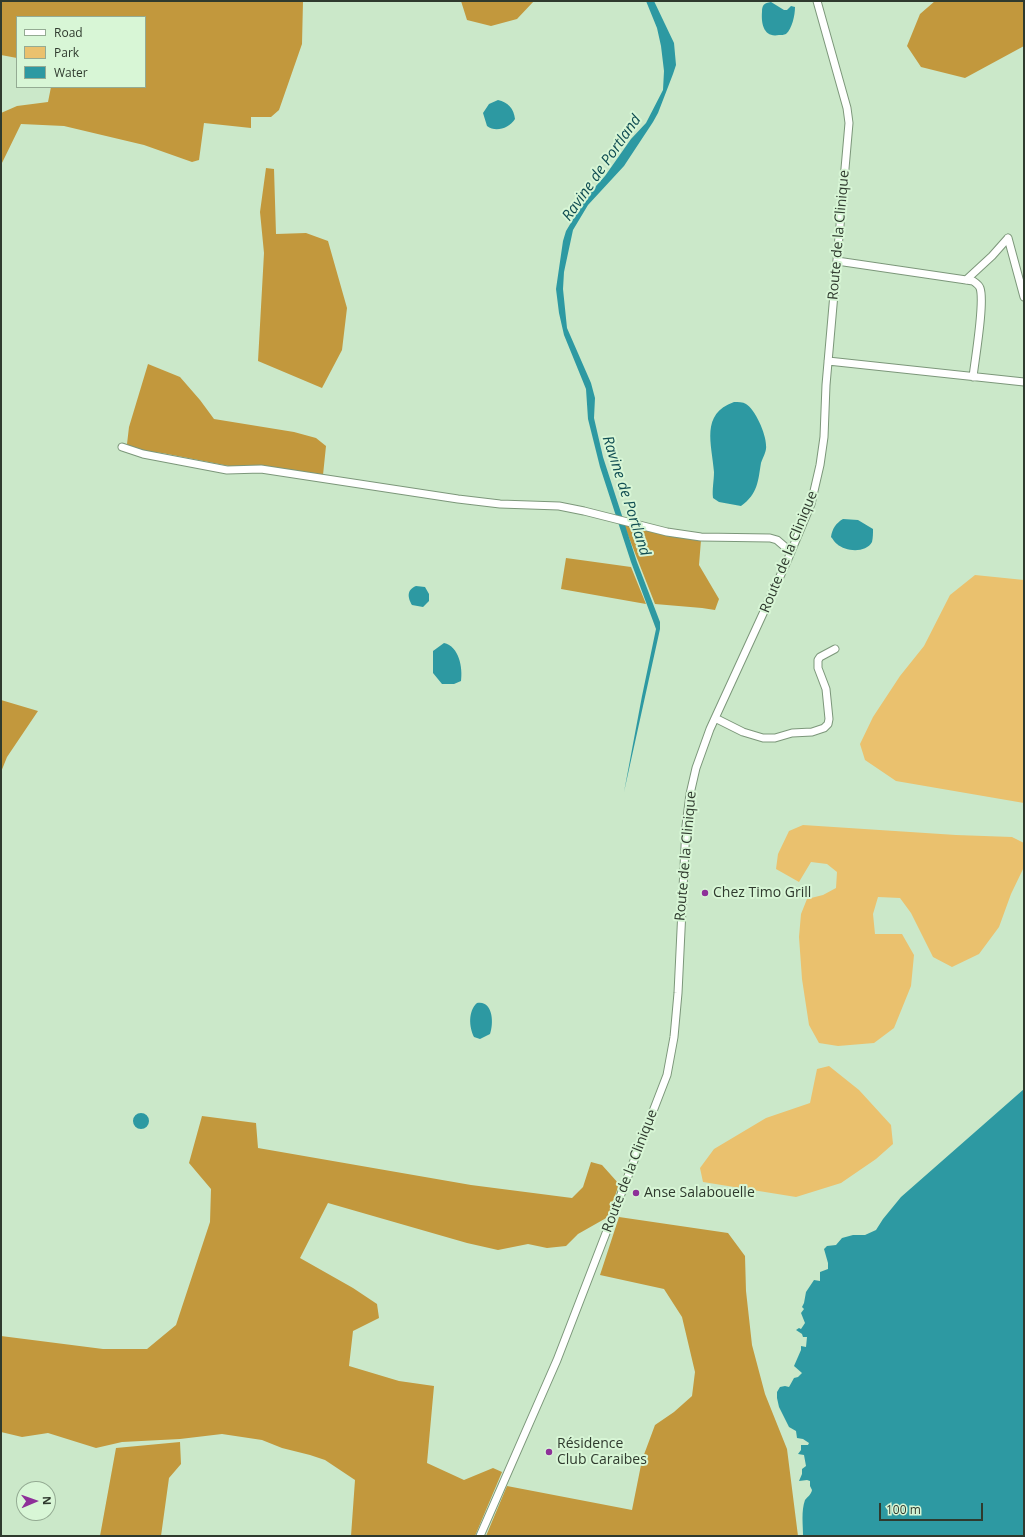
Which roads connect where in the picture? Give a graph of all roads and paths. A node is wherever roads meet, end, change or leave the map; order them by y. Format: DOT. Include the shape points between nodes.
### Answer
graph roads {
  1 [pos="817,1"];
  2 [pos="837,261"];
  3 [pos="966,280"];
  4 [pos="1024,297"];
  5 [pos="828,361"];
  6 [pos="973,377"];
  7 [pos="1024,382"];
  8 [pos="122,447"];
  9 [pos="791,552"];
  10 [pos="835,648"];
  11 [pos="715,718"];
  12 [pos="480,1536"];
  1 -- 2 [label="street, Route de la Clinique" via="849,119"];
  2 -- 3 [label="street"];
  2 -- 5 [label="street, Route de la Clinique"];
  3 -- 4 [label="street" via="1008,238"];
  3 -- 6 [label="street" via="977,284 981,295"];
  5 -- 6 [label="street"];
  5 -- 9 [label="street, Route de la Clinique" via="820,465 811,504"];
  6 -- 7 [label="street"];
  8 -- 9 [label="street" via="143,454 227,470 261,469 500,504 559,506 660,531 701,536 770,538 777,540"];
  9 -- 11 [label="street, Route de la Clinique"];
  10 -- 11 [label="street" via="818,660 818,668 826,689 829,719 824,728 812,732 763,738 748,735"];
  11 -- 12 [label="street, Route de la Clinique" via="698,762 688,805 678,993 674,1038 667,1075 556,1360"];
}
